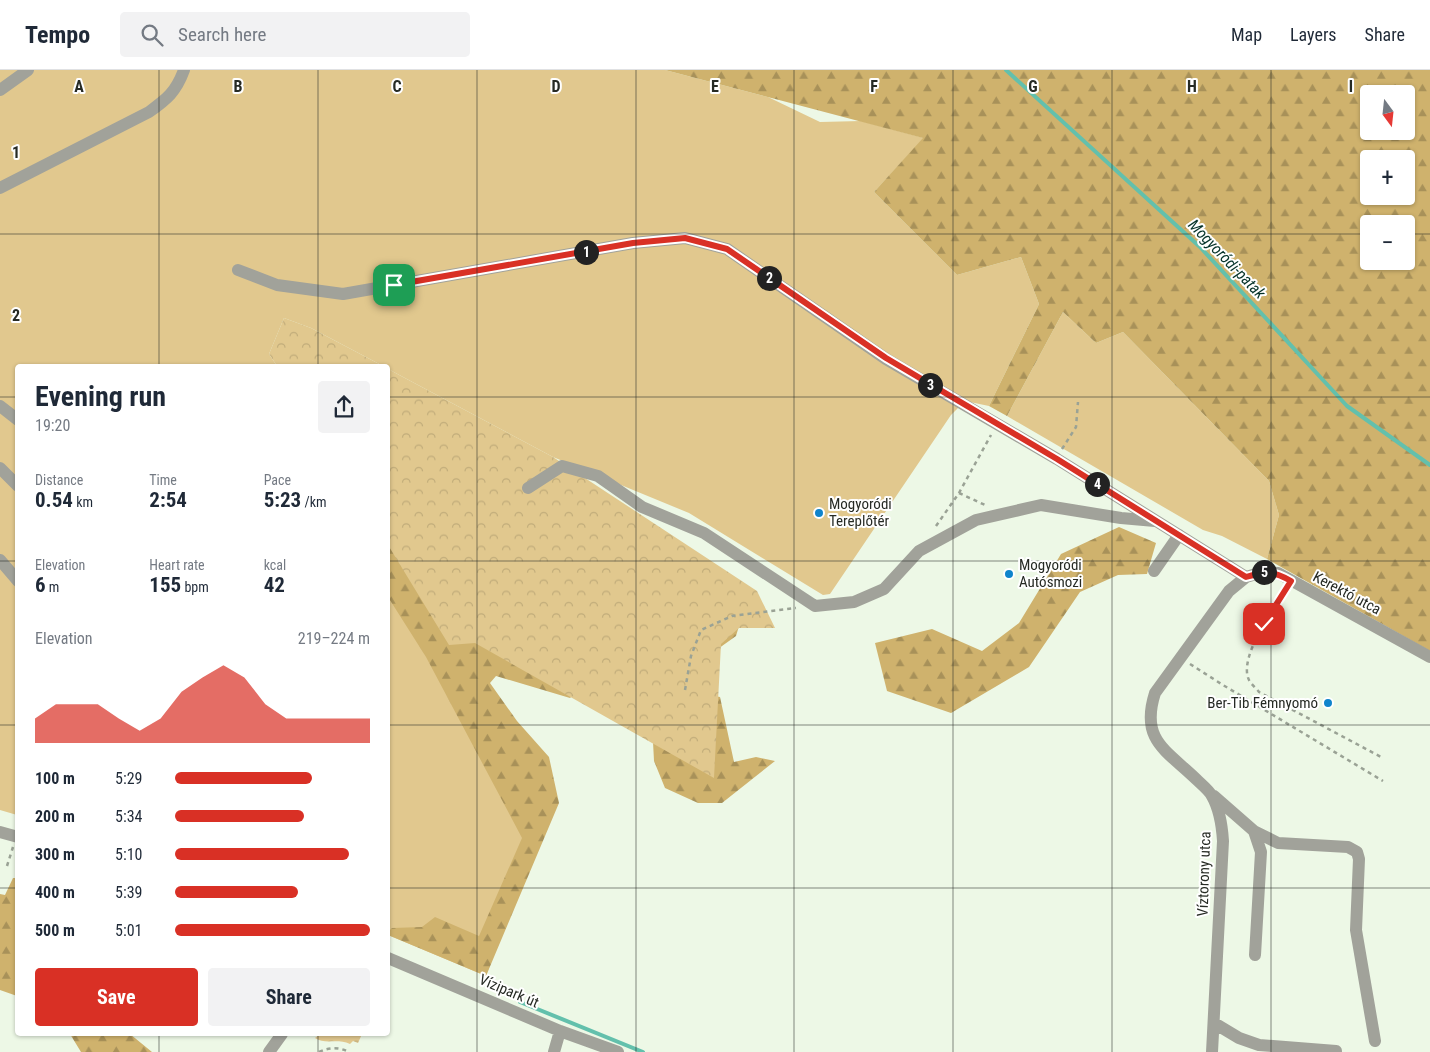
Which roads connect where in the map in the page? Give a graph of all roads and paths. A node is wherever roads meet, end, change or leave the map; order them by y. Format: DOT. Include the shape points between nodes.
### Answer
graph roads {
  1 [pos="28,70"];
  2 [pos="184,70"];
  3 [pos="0,90"];
  4 [pos="0,188"];
  5 [pos="238,270"];
  6 [pos="1078,402"];
  7 [pos="0,406"];
  8 [pos="15,418"];
  9 [pos="1002,427"];
  10 [pos="1057,459"];
  11 [pos="0,468"];
  12 [pos="15,483"];
  13 [pos="528,488"];
  14 [pos="959,493"];
  15 [pos="1004,514"];
  16 [pos="1156,521"];
  17 [pos="936,526"];
  18 [pos="1179,535"];
  19 [pos="0,560"];
  20 [pos="1154,571"];
  21 [pos="1246,577"];
  22 [pos="15,578"];
  23 [pos="1291,581"];
  24 [pos="815,606"];
  25 [pos="1430,656"];
  26 [pos="1180,658"];
  27 [pos="685,690"];
  28 [pos="1383,758"];
  29 [pos="1383,780"];
  30 [pos="1212,794"];
  31 [pos="1254,831"];
  32 [pos="0,832"];
  33 [pos="15,836"];
  34 [pos="15,842"];
  35 [pos="7,866"];
  36 [pos="1255,955"];
  37 [pos="390,959"];
  38 [pos="1214,1023"];
  39 [pos="560,1031"];
  40 [pos="280,1036"];
  41 [pos="1375,1041"];
  42 [pos="1336,1051"];
  43 [pos="268,1052"];
  44 [pos="320,1052"];
  45 [pos="349,1052"];
  46 [pos="554,1052"];
  47 [pos="618,1052"];
  48 [pos="1212,1052"];
  1 -- 3 [label="street"];
  2 -- 4 [label="street" via="170,97 150,112"];
  5 -- 9 [label="street" via="277,285 342,294 633,243 685,238 727,249 886,358"];
  6 -- 10 [label="path" via="1076,427"];
  7 -- 8 [label="street"];
  9 -- 10 [label="street"];
  9 -- 14 [label="path" via="990,436"];
  10 -- 16 [label="street"];
  11 -- 12 [label="street"];
  13 -- 24 [label="street" via="562,466 598,476 642,507 704,533"];
  14 -- 15 [label="path"];
  14 -- 17 [label="path"];
  15 -- 16 [label="street" via="1041,505"];
  15 -- 24 [label="street" via="976,520 919,550 884,589 854,602"];
  16 -- 18 [label="street"];
  18 -- 20 [label="street"];
  18 -- 21 [label="street"];
  19 -- 22 [label="street"];
  21 -- 23 [label="street, Kerektó utca" via="1263,572 1278,573"];
  21 -- 26 [label="street, Víztorony utca" via="1229,591"];
  23 -- 25 [label="street, Kerektó utca"];
  23 -- 28 [label="path" via="1264,624 1252,651 1246,666 1248,680 1259,692"];
  24 -- 27 [label="path" via="732,616 701,630 691,656"];
  26 -- 29 [label="path"];
  26 -- 30 [label="street, Víztorony utca" via="1155,693 1150,713 1151,730 1156,741"];
  30 -- 31 [label="street"];
  30 -- 38 [label="street, Víztorony utca" via="1221,816 1223,841"];
  31 -- 36 [label="street" via="1261,852"];
  31 -- 41 [label="street" via="1278,843 1348,847 1357,852 1356,930"];
  32 -- 33 [label="street"];
  34 -- 35 [label="path"];
  37 -- 39 [label="street, Vízipark út"];
  38 -- 42 [label="street" via="1259,1045"];
  38 -- 48 [label="street, Víztorony utca"];
  39 -- 46 [label="street"];
  39 -- 47 [label="street, Vízipark út"];
  40 -- 43 [label="street"];
  44 -- 45 [label="path" via="339,1048"];
}
